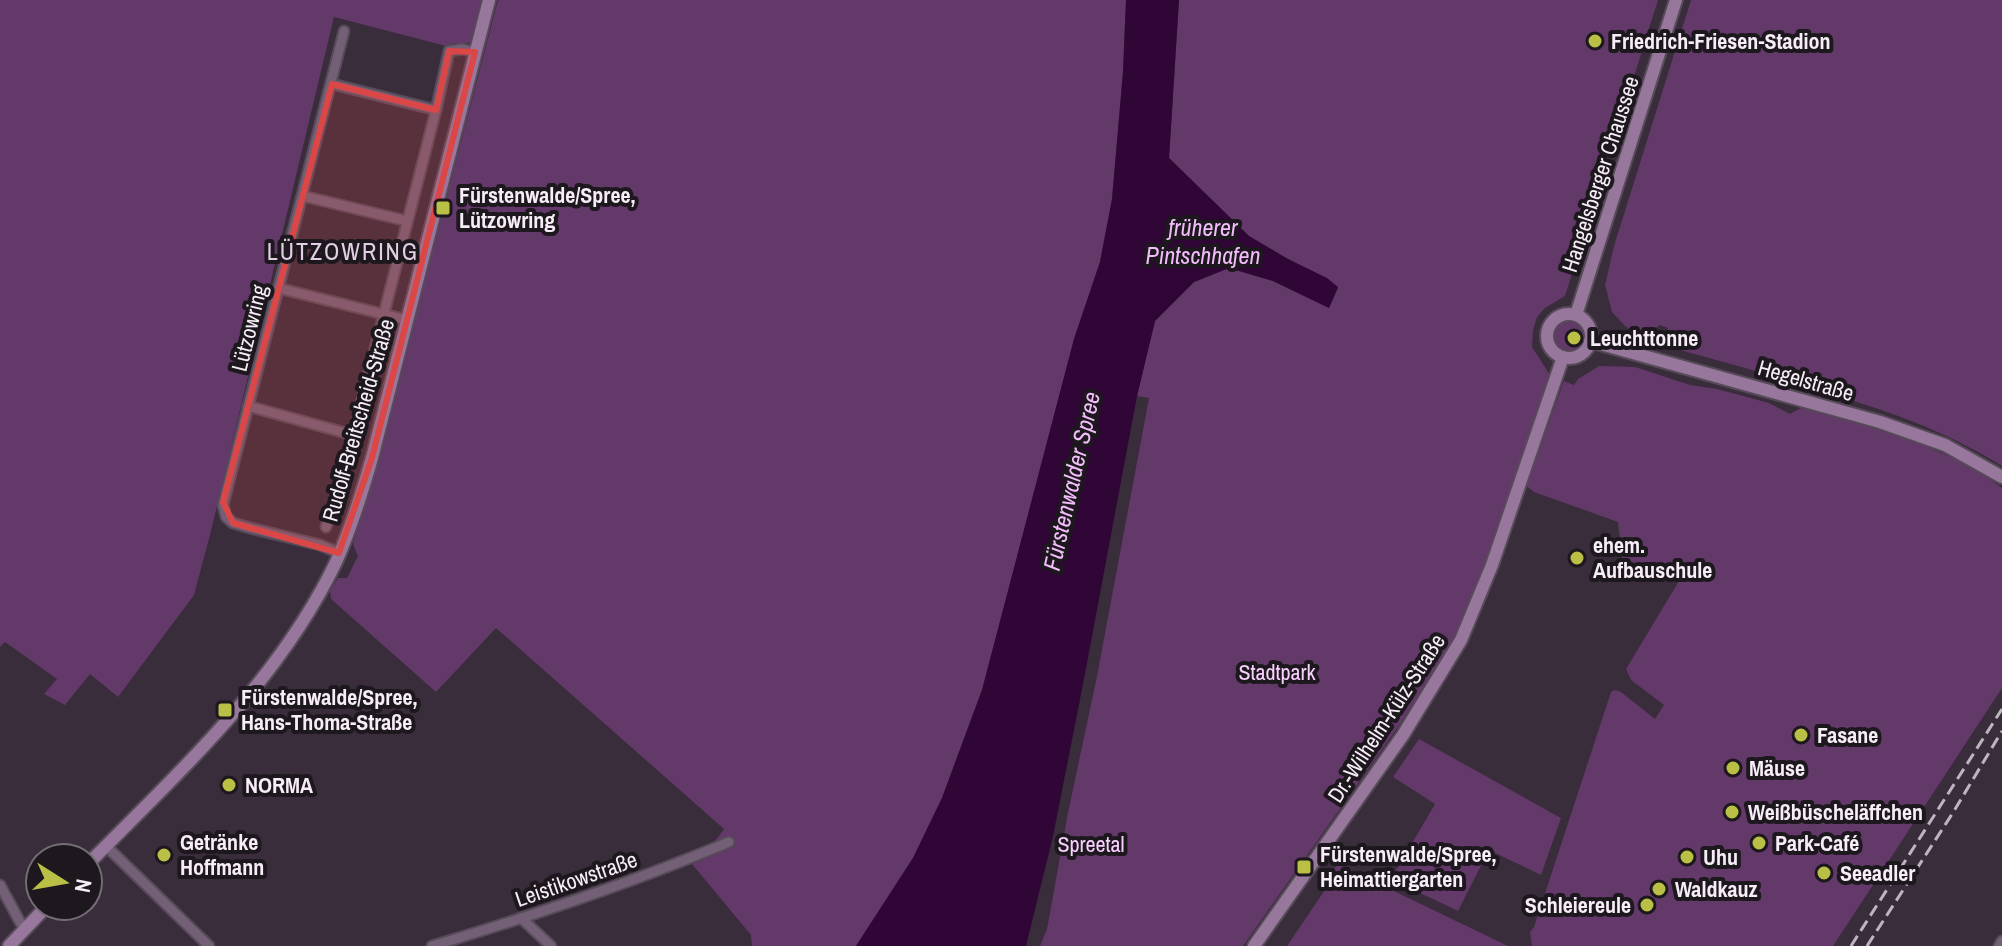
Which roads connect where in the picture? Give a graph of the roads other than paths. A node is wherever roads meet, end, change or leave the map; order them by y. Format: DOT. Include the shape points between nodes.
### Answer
graph roads {
  1 [pos="489,0"];
  2 [pos="1676,0"];
  3 [pos="344,31"];
  4 [pos="475,52"];
  5 [pos="332,84"];
  6 [pos="436,110"];
  7 [pos="303,196"];
  8 [pos="407,221"];
  9 [pos="278,288"];
  10 [pos="384,314"];
  11 [pos="1576,315"];
  12 [pos="407,320"];
  13 [pos="1590,341"];
  14 [pos="1563,357"];
  15 [pos="248,406"];
  16 [pos="353,435"];
  17 [pos="2002,477"];
  18 [pos="326,527"];
  19 [pos="339,553"];
  20 [pos="729,842"];
  21 [pos="106,846"];
  22 [pos="0,885"];
  23 [pos="521,918"];
  24 [pos="32,922"];
  25 [pos="26,928"];
  26 [pos="9,946"];
  27 [pos="209,946"];
  28 [pos="432,946"];
  29 [pos="551,946"];
  30 [pos="1254,946"];
  1 -- 4 [label="main road, Rudolf-Breitscheid-Straße"];
  2 -- 11 [label="main road, Hangelsberger Chaussee"];
  3 -- 5 [label="street, Lützowring"];
  4 -- 6 [label="street" via="449,51"];
  4 -- 12 [label="main road, Rudolf-Breitscheid-Straße"];
  5 -- 6 [label="street"];
  5 -- 7 [label="street, Lützowring"];
  6 -- 8 [label="street"];
  7 -- 8 [label="street"];
  7 -- 9 [label="street, Lützowring"];
  8 -- 10 [label="street"];
  9 -- 10 [label="street"];
  9 -- 15 [label="street, Lützowring"];
  10 -- 12 [label="street"];
  10 -- 16 [label="street"];
  11 -- 13 [label="main road" via="1587,323"];
  11 -- 14 [label="main road" via="1561,315 1547,331 1549,346"];
  12 -- 19 [label="main road, Rudolf-Breitscheid-Straße" via="372,458"];
  13 -- 14 [label="main road" via="1581,354"];
  13 -- 17 [label="main road, Hegelstraße" via="1880,422 1945,445"];
  14 -- 30 [label="main road, Dr.-Wilhelm-Külz-Straße" via="1461,640 1403,735"];
  15 -- 16 [label="street"];
  15 -- 19 [label="street, Lützowring" via="223,502 226,517"];
  16 -- 18 [label="street"];
  19 -- 21 [label="main road, Rudolf-Breitscheid-Straße" via="309,611 265,675 163,791"];
  20 -- 23 [label="street, Leistikowstraße"];
  21 -- 27 [label="street"];
  22 -- 25 [label="street"];
  23 -- 28 [label="street, Leistikowstraße"];
  23 -- 29 [label="street"];
  24 -- 25 [label="main road"];
  25 -- 26 [label="main road"];
}
